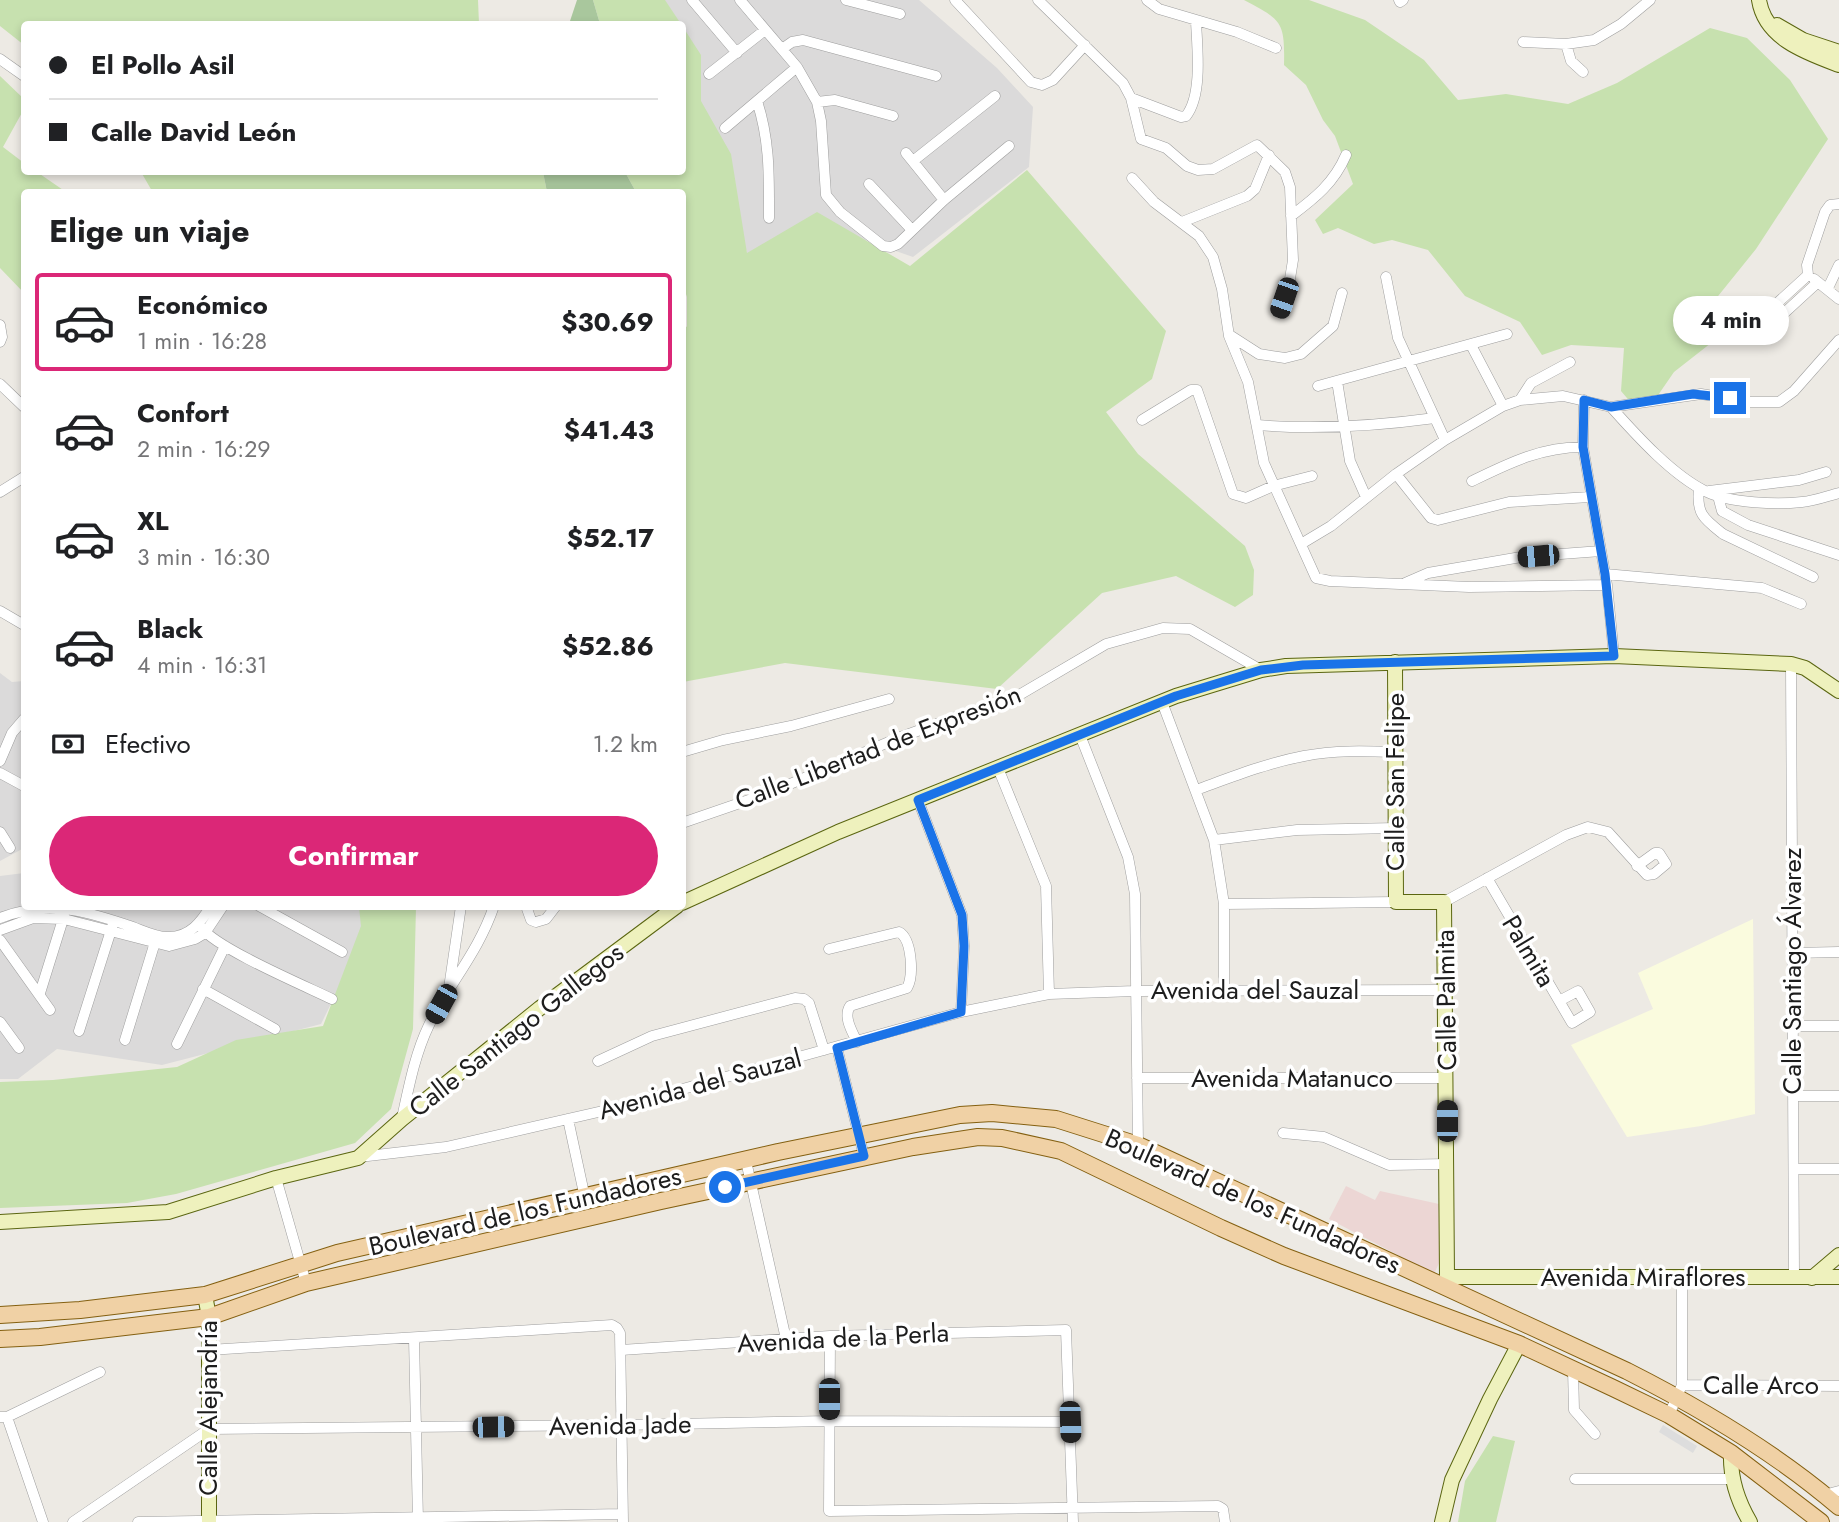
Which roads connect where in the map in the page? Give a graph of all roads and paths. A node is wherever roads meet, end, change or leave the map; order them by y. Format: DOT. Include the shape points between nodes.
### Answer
graph roads {
  1 [pos="692,0"];
  2 [pos="740,0"];
  3 [pos="846,0"];
  4 [pos="955,0"];
  5 [pos="1038,0"];
  6 [pos="1147,0"];
  7 [pos="1650,0"];
  8 [pos="1759,0"];
  9 [pos="900,15"];
  10 [pos="1768,19"];
  11 [pos="1196,20"];
  12 [pos="765,30"];
  13 [pos="1522,42"];
  14 [pos="1566,44"];
  15 [pos="1085,45"];
  16 [pos="1276,48"];
  17 [pos="782,49"];
  18 [pos="737,52"];
  19 [pos="1839,52"];
  20 [pos="0,59"];
  21 [pos="1839,65"];
  22 [pos="797,67"];
  23 [pos="1583,72"];
  24 [pos="21,74"];
  25 [pos="709,74"];
  26 [pos="936,76"];
  27 [pos="995,96"];
  28 [pos="1131,98"];
  29 [pos="757,101"];
  30 [pos="817,102"];
  31 [pos="893,116"];
  32 [pos="725,128"];
  33 [pos="1009,146"];
  34 [pos="906,153"];
  35 [pos="1269,155"];
  36 [pos="1346,155"];
  37 [pos="913,161"];
  38 [pos="1132,178"];
  39 [pos="869,184"];
  40 [pos="944,200"];
  41 [pos="1839,204"];
  42 [pos="1291,216"];
  43 [pos="769,218"];
  44 [pos="1182,222"];
  45 [pos="912,230"];
  46 [pos="1839,265"];
  47 [pos="1808,275"];
  48 [pos="1386,277"];
  49 [pos="1818,282"];
  50 [pos="1828,288"];
  51 [pos="1342,293"];
  52 [pos="1839,299"];
  53 [pos="1280,312"];
  54 [pos="0,325"];
  55 [pos="1507,334"];
  56 [pos="1229,335"];
  57 [pos="1839,340"];
  58 [pos="0,342"];
  59 [pos="1471,345"];
  60 [pos="1408,362"];
  61 [pos="1570,362"];
  62 [pos="1337,381"];
  63 [pos="0,384"];
  64 [pos="1318,386"];
  65 [pos="1520,400"];
  66 [pos="1584,400"];
  67 [pos="21,404"];
  68 [pos="1503,407"];
  69 [pos="1611,407"];
  70 [pos="1435,418"];
  71 [pos="1142,420"];
  72 [pos="1257,425"];
  73 [pos="1344,427"];
  74 [pos="1445,440"];
  75 [pos="1583,447"];
  76 [pos="1826,472"];
  77 [pos="1396,474"];
  78 [pos="1312,476"];
  79 [pos="21,479"];
  80 [pos="1472,481"];
  81 [pos="1273,486"];
  82 [pos="1702,489"];
  83 [pos="0,492"];
  84 [pos="1839,493"];
  85 [pos="1718,496"];
  86 [pos="1366,497"];
  87 [pos="1590,497"];
  88 [pos="1301,544"];
  89 [pos="1601,551"];
  90 [pos="1839,555"];
  91 [pos="1813,577"];
  92 [pos="1606,580"];
  93 [pos="1405,583"];
  94 [pos="1801,604"];
  95 [pos="0,611"];
  96 [pos="21,623"];
  97 [pos="1614,656"];
  98 [pos="1395,662"];
  99 [pos="1791,664"];
  100 [pos="1261,670"];
  101 [pos="1839,691"];
  102 [pos="889,699"];
  103 [pos="1162,702"];
  104 [pos="21,725"];
  105 [pos="1080,735"];
  106 [pos="686,751"];
  107 [pos="1395,751"];
  108 [pos="0,761"];
  109 [pos="998,768"];
  110 [pos="0,773"];
  111 [pos="21,784"];
  112 [pos="1196,790"];
  113 [pos="918,800"];
  114 [pos="686,822"];
  115 [pos="1396,828"];
  116 [pos="0,832"];
  117 [pos="1214,840"];
  118 [pos="10,848"];
  119 [pos="1638,868"];
  120 [pos="1487,878"];
  121 [pos="686,901"];
  122 [pos="1396,902"];
  123 [pos="1444,902"];
  124 [pos="1224,904"];
  125 [pos="24,910"];
  126 [pos="42,910"];
  127 [pos="209,910"];
  128 [pos="219,910"];
  129 [pos="266,910"];
  130 [pos="460,910"];
  131 [pos="492,910"];
  132 [pos="527,910"];
  133 [pos="553,910"];
  134 [pos="672,910"];
  135 [pos="65,914"];
  136 [pos="0,918"];
  137 [pos="112,925"];
  138 [pos="202,929"];
  139 [pos="0,930"];
  140 [pos="156,939"];
  141 [pos="0,940"];
  142 [pos="225,946"];
  143 [pos="830,949"];
  144 [pos="342,952"];
  145 [pos="1839,952"];
  146 [pos="1793,953"];
  147 [pos="203,989"];
  148 [pos="1446,990"];
  149 [pos="1135,991"];
  150 [pos="1224,991"];
  151 [pos="448,992"];
  152 [pos="40,993"];
  153 [pos="1049,994"];
  154 [pos="332,999"];
  155 [pos="1559,1001"];
  156 [pos="50,1010"];
  157 [pos="961,1012"];
  158 [pos="0,1022"];
  159 [pos="1794,1026"];
  160 [pos="1839,1026"];
  161 [pos="275,1028"];
  162 [pos="79,1031"];
  163 [pos="125,1040"];
  164 [pos="858,1042"];
  165 [pos="177,1044"];
  166 [pos="19,1048"];
  167 [pos="837,1048"];
  168 [pos="824,1050"];
  169 [pos="598,1061"];
  170 [pos="1447,1078"];
  171 [pos="1137,1079"];
  172 [pos="1794,1096"];
  173 [pos="1839,1096"];
  174 [pos="402,1119"];
  175 [pos="568,1119"];
  176 [pos="1283,1133"];
  177 [pos="858,1135"];
  178 [pos="1138,1145"];
  179 [pos="864,1156"];
  180 [pos="358,1157"];
  181 [pos="746,1161"];
  182 [pos="1447,1164"];
  183 [pos="1794,1169"];
  184 [pos="1839,1169"];
  185 [pos="276,1178"];
  186 [pos="750,1182"];
  187 [pos="586,1198"];
  188 [pos="0,1222"];
  189 [pos="1839,1255"];
  190 [pos="300,1264"];
  191 [pos="1682,1277"];
  192 [pos="1794,1278"];
  193 [pos="1812,1278"];
  194 [pos="1839,1278"];
  195 [pos="1446,1282"];
  196 [pos="306,1283"];
  197 [pos="205,1295"];
  198 [pos="0,1315"];
  199 [pos="209,1317"];
  200 [pos="1545,1333"];
  201 [pos="830,1336"];
  202 [pos="414,1338"];
  203 [pos="0,1339"];
  204 [pos="786,1339"];
  205 [pos="1519,1344"];
  206 [pos="209,1350"];
  207 [pos="621,1350"];
  208 [pos="1573,1369"];
  209 [pos="100,1372"];
  210 [pos="1839,1386"];
  211 [pos="1680,1391"];
  212 [pos="1669,1415"];
  213 [pos="3,1417"];
  214 [pos="829,1421"];
  215 [pos="1070,1422"];
  216 [pos="622,1425"];
  217 [pos="416,1428"];
  218 [pos="209,1429"];
  219 [pos="1595,1434"];
  220 [pos="1731,1453"];
  221 [pos="1575,1479"];
  222 [pos="1732,1479"];
  223 [pos="1832,1493"];
  224 [pos="1839,1507"];
  225 [pos="1073,1508"];
  226 [pos="883,1517"];
  227 [pos="623,1518"];
  228 [pos="418,1520"];
  229 [pos="43,1522"];
  230 [pos="73,1522"];
  231 [pos="138,1522"];
  232 [pos="208,1522"];
  233 [pos="1073,1522"];
  234 [pos="1225,1522"];
  235 [pos="1442,1522"];
  236 [pos="1750,1522"];
  237 [pos="1821,1522"];
  1 -- 18 [label="street"];
  2 -- 12 [label="street"];
  3 -- 9 [label="street"];
  4 -- 15 [label="street" via="1031,82 1041,85 1053,80"];
  5 -- 15 [label="street"];
  6 -- 11 [label="street" via="1159,9"];
  7 -- 14 [label="street" via="1594,40"];
  8 -- 10 [label="street"];
  10 -- 19 [label="street" via="1803,40"];
  10 -- 21 [label="street" via="1785,41"];
  11 -- 16 [label="street"];
  11 -- 28 [label="street" via="1196,86 1191,111 1181,117"];
  12 -- 17 [label="street"];
  12 -- 18 [label="street"];
  13 -- 14 [label="street"];
  14 -- 23 [label="street" via="1570,61"];
  15 -- 28 [label="street" via="1123,83"];
  17 -- 22 [label="street"];
  17 -- 26 [label="street" via="803,40"];
  18 -- 25 [label="street"];
  20 -- 24 [label="street"];
  22 -- 29 [label="street"];
  22 -- 30 [label="street"];
  27 -- 37 [label="street"];
  28 -- 35 [label="street" via="1141,139 1166,148 1187,166 1213,169 1256,145"];
  29 -- 32 [label="street"];
  29 -- 43 [label="street" via="766,130"];
  30 -- 31 [label="street" via="835,100"];
  30 -- 45 [label="street" via="826,195 883,246 898,244"];
  33 -- 40 [label="street"];
  34 -- 37 [label="street"];
  35 -- 42 [label="street" via="1285,172"];
  35 -- 44 [label="street" via="1255,189 1247,196"];
  36 -- 42 [label="street" via="1334,179"];
  37 -- 40 [label="street"];
  38 -- 44 [label="street"];
  39 -- 45 [label="street"];
  40 -- 45 [label="street"];
  41 -- 47 [label="street" via="1829,205 1825,212 1807,265"];
  42 -- 53 [label="street" via="1293,260"];
  44 -- 56 [label="street" via="1213,257"];
  46 -- 50 [label="street"];
  47 -- 49 [label="street"];
  47 -- 49 [label="street" via="1762,317 1759,327 1769,327"];
  48 -- 60 [label="street" via="1398,338"];
  49 -- 50 [label="street"];
  50 -- 52 [label="street"];
  51 -- 56 [label="street" via="1333,326 1301,355 1259,354"];
  54 -- 58 [label="street"];
  55 -- 59 [label="street"];
  56 -- 72 [label="street" via="1248,382"];
  57 -- 69 [label="street" via="1779,402 1701,394"];
  59 -- 60 [label="street"];
  59 -- 68 [label="street"];
  60 -- 62 [label="street"];
  60 -- 70 [label="street"];
  61 -- 65 [label="street" via="1531,383"];
  62 -- 64 [label="street"];
  62 -- 73 [label="street"];
  63 -- 67 [label="street"];
  65 -- 66 [label="street" via="1563,396"];
  65 -- 68 [label="street"];
  66 -- 69 [label="street"];
  66 -- 75 [label="street"];
  68 -- 74 [label="street"];
  69 -- 82 [label="street" via="1669,465"];
  70 -- 73 [label="street"];
  70 -- 74 [label="street"];
  71 -- 81 [label="street" via="1197,390 1233,494 1246,498"];
  72 -- 73 [label="street"];
  72 -- 81 [label="street"];
  73 -- 86 [label="street" via="1350,461"];
  74 -- 77 [label="street"];
  75 -- 80 [label="street" via="1541,451"];
  75 -- 87 [label="street"];
  76 -- 82 [label="street" via="1799,480"];
  77 -- 86 [label="street"];
  77 -- 87 [label="street" via="1431,518 1438,520 1509,502"];
  78 -- 81 [label="street"];
  79 -- 83 [label="street"];
  81 -- 88 [label="street"];
  82 -- 85 [label="street"];
  82 -- 91 [label="street" via="1697,503 1703,518 1723,534"];
  84 -- 85 [label="street" via="1802,502 1733,501"];
  85 -- 90 [label="street" via="1722,511 1738,521"];
  86 -- 88 [label="street"];
  87 -- 89 [label="street"];
  88 -- 93 [label="street" via="1316,578"];
  89 -- 92 [label="street"];
  89 -- 93 [label="street" via="1521,557 1427,573"];
  92 -- 93 [label="street" via="1469,587"];
  92 -- 94 [label="street" via="1762,588"];
  92 -- 97 [label="street"];
  95 -- 96 [label="street"];
  97 -- 98 [label="street"];
  97 -- 99 [label="street"];
  98 -- 100 [label="street"];
  98 -- 107 [label="street, Calle San Felipe"];
  99 -- 101 [label="street"];
  99 -- 146 [label="street, Calle Santiago Álvarez"];
  100 -- 103 [label="street"];
  100 -- 114 [label="street, Calle Libertad de Expresión" via="1190,629 1163,628 1106,644 1009,701 898,738 769,793"];
  102 -- 106 [label="street"];
  103 -- 105 [label="street"];
  103 -- 112 [label="street"];
  104 -- 108 [label="street" via="12,733"];
  105 -- 109 [label="street"];
  105 -- 149 [label="street" via="1128,857 1135,894"];
  107 -- 112 [label="street" via="1307,755 1273,762"];
  107 -- 115 [label="street, Calle San Felipe"];
  109 -- 113 [label="street"];
  109 -- 153 [label="street" via="1046,886"];
  110 -- 111 [label="street"];
  112 -- 117 [label="street"];
  113 -- 121 [label="street"];
  113 -- 157 [label="street" via="962,915"];
  115 -- 117 [label="street" via="1297,830"];
  115 -- 122 [label="street, Calle San Felipe"];
  116 -- 118 [label="street"];
  117 -- 124 [label="street"];
  119 -- 120 [label="street, Calle Palmita" via="1608,832 1588,827"];
  120 -- 123 [label="street, Calle Palmita"];
  120 -- 155 [label="street, Palmita"];
  122 -- 123 [label="street"];
  122 -- 124 [label="street"];
  123 -- 148 [label="street, Calle Palmita"];
  124 -- 150 [label="street"];
  125 -- 136 [label="street"];
  126 -- 135 [label="street"];
  127 -- 138 [label="street"];
  128 -- 138 [label="street"];
  129 -- 144 [label="street"];
  130 -- 151 [label="street"];
  131 -- 151 [label="street" via="480,943"];
  132 -- 133 [label="street" via="536,922"];
  134 -- 174 [label="street, Calle Santiago Gallegos"];
  135 -- 137 [label="street"];
  135 -- 139 [label="street" via="33,918"];
  135 -- 152 [label="street"];
  137 -- 140 [label="street"];
  137 -- 162 [label="street"];
  138 -- 140 [label="street" via="195,939 169,946"];
  138 -- 142 [label="street"];
  140 -- 163 [label="street"];
  141 -- 152 [label="street"];
  142 -- 147 [label="street"];
  142 -- 154 [label="street"];
  143 -- 164 [label="street" via="900,932 909,941 908,988 848,1009"];
  145 -- 146 [label="street"];
  146 -- 159 [label="street, Calle Santiago Álvarez"];
  147 -- 161 [label="street"];
  147 -- 165 [label="street"];
  148 -- 150 [label="street, Avenida del Sauzal"];
  148 -- 170 [label="street, Calle Palmita"];
  149 -- 150 [label="street, Avenida del Sauzal"];
  149 -- 153 [label="street, Avenida del Sauzal"];
  149 -- 171 [label="street"];
  151 -- 174 [label="street" via="421,1044"];
  152 -- 156 [label="street"];
  153 -- 157 [label="street, Avenida del Sauzal"];
  155 -- 155 [label="street, Palmita" via="1572,1023 1590,1012 1578,991"];
  157 -- 164 [label="street, Avenida del Sauzal"];
  158 -- 166 [label="street"];
  159 -- 160 [label="street"];
  159 -- 172 [label="street, Calle Santiago Álvarez"];
  164 -- 167 [label="street, Avenida del Sauzal"];
  167 -- 168 [label="street, Avenida del Sauzal"];
  167 -- 177 [label="street"];
  168 -- 169 [label="street" via="809,1003 795,998 652,1035"];
  168 -- 175 [label="street, Avenida del Sauzal"];
  170 -- 171 [label="street, Avenida Matanuco"];
  170 -- 182 [label="street, Calle Palmita"];
  171 -- 178 [label="street"];
  172 -- 173 [label="street"];
  172 -- 183 [label="street, Calle Santiago Álvarez"];
  174 -- 180 [label="street, Calle Santiago Gallegos"];
  175 -- 180 [label="street, Avenida del Sauzal" via="446,1147"];
  175 -- 187 [label="street"];
  176 -- 182 [label="street" via="1324,1137 1389,1165"];
  177 -- 178 [label="main road, Boulevard de los Fundadores" via="992,1113 1056,1119"];
  177 -- 179 [label="street"];
  177 -- 181 [label="main road, Boulevard de los Fundadores"];
  178 -- 195 [label="main road, Boulevard de los Fundadores"];
  179 -- 186 [label="main road, Boulevard de los Fundadores"];
  179 -- 205 [label="main road, Boulevard de los Fundadores" via="978,1138 1031,1142 1061,1151 1284,1256"];
  180 -- 185 [label="street, Avenida del Sauzal"];
  181 -- 186 [label="street"];
  181 -- 187 [label="main road, Boulevard de los Fundadores"];
  182 -- 195 [label="street, Calle Palmita"];
  183 -- 184 [label="street"];
  183 -- 192 [label="street, Calle Santiago Álvarez"];
  185 -- 188 [label="street, Avenida del Sauzal" via="168,1212"];
  185 -- 190 [label="street"];
  186 -- 196 [label="main road, Boulevard de los Fundadores"];
  186 -- 204 [label="street"];
  187 -- 190 [label="main road, Boulevard de los Fundadores"];
  189 -- 193 [label="street"];
  190 -- 196 [label="street"];
  190 -- 197 [label="main road, Boulevard de los Fundadores"];
  191 -- 192 [label="street, Avenida Miraflores"];
  191 -- 195 [label="street, Avenida Miraflores"];
  191 -- 211 [label="street"];
  192 -- 193 [label="street, Avenida Miraflores"];
  193 -- 194 [label="street, Avenida Miraflores"];
  195 -- 200 [label="main road, Boulevard de los Fundadores"];
  196 -- 199 [label="main road, Boulevard de los Fundadores"];
  197 -- 198 [label="main road, Boulevard de los Fundadores"];
  197 -- 199 [label="street, Calle Alejandría"];
  199 -- 203 [label="main road, Boulevard de los Fundadores"];
  199 -- 206 [label="street, Calle Alejandría"];
  200 -- 205 [label="main road"];
  200 -- 211 [label="main road, Boulevard de los Fundadores"];
  201 -- 204 [label="street, Avenida de la Perla"];
  201 -- 214 [label="street"];
  201 -- 215 [label="street, Avenida de la Perla" via="1066,1330"];
  202 -- 206 [label="street"];
  202 -- 207 [label="street" via="612,1325 620,1332"];
  202 -- 217 [label="street"];
  204 -- 207 [label="street, Avenida de la Perla"];
  205 -- 208 [label="main road, Boulevard de los Fundadores"];
  205 -- 235 [label="street" via="1452,1480"];
  206 -- 218 [label="street, Calle Alejandría"];
  207 -- 216 [label="street"];
  208 -- 212 [label="main road, Boulevard de los Fundadores"];
  208 -- 219 [label="street" via="1574,1410"];
  209 -- 213 [label="street"];
  210 -- 211 [label="street, Calle Arco"];
  211 -- 212 [label="street"];
  211 -- 223 [label="main road, Boulevard de los Fundadores"];
  212 -- 220 [label="main road, Boulevard de los Fundadores"];
  213 -- 229 [label="street"];
  214 -- 215 [label="street, Avenida Jade"];
  214 -- 216 [label="street, Avenida Jade"];
  214 -- 226 [label="street" via="829,1511"];
  215 -- 225 [label="street"];
  216 -- 217 [label="street, Avenida Jade"];
  216 -- 227 [label="street"];
  217 -- 218 [label="street, Avenida Jade"];
  217 -- 228 [label="street"];
  218 -- 230 [label="street"];
  218 -- 232 [label="street, Calle Alejandría"];
  220 -- 222 [label="street"];
  220 -- 237 [label="main road, Boulevard de los Fundadores"];
  221 -- 222 [label="street"];
  222 -- 236 [label="street"];
  223 -- 224 [label="main road, Boulevard de los Fundadores"];
  225 -- 226 [label="street"];
  225 -- 233 [label="street"];
  225 -- 234 [label="street" via="1218,1506 1223,1508"];
  227 -- 228 [label="street"];
  228 -- 232 [label="street"];
  231 -- 232 [label="street"];
}
